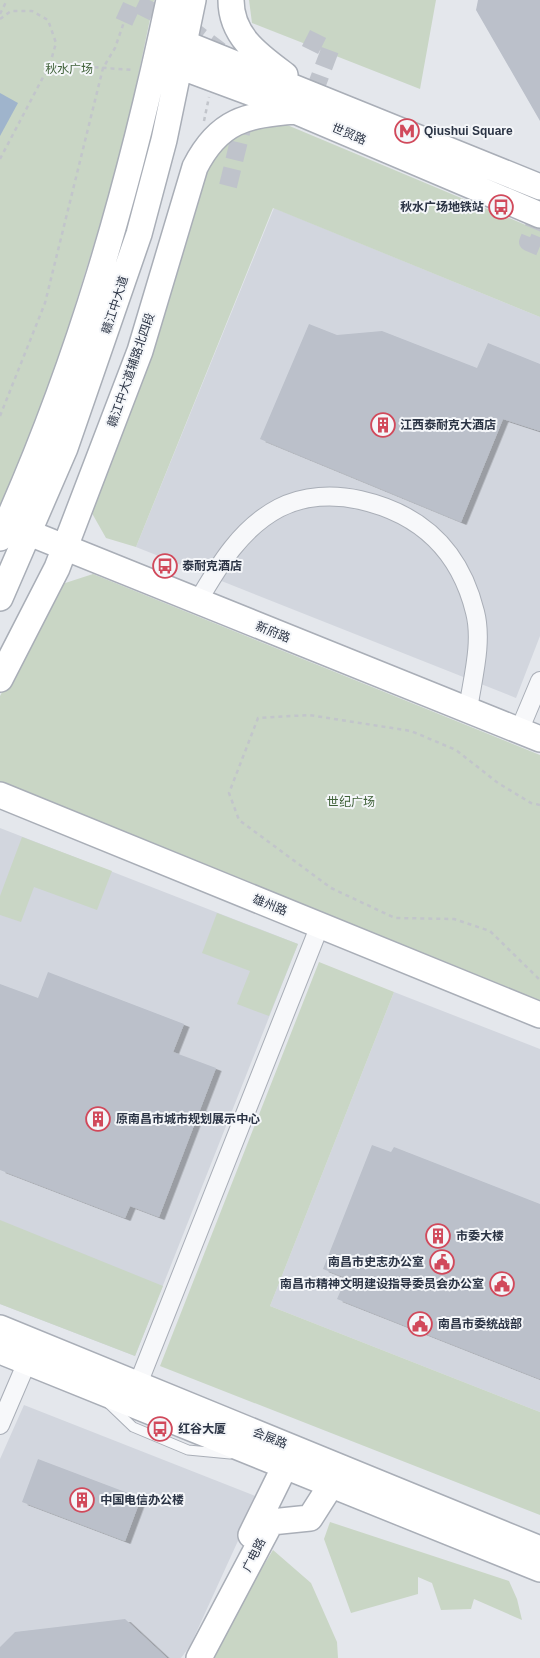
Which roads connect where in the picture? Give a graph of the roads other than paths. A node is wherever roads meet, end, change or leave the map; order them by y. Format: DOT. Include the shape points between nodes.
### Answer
graph roads {
  1 [pos="169,0"];
  2 [pos="193,0"];
  3 [pos="231,0"];
  4 [pos="152,54"];
  5 [pos="182,54"];
  6 [pos="304,103"];
  7 [pos="540,187"];
  8 [pos="540,215"];
  9 [pos="3,531"];
  10 [pos="30,533"];
  11 [pos="65,547"];
  12 [pos="0,598"];
  13 [pos="198,601"];
  14 [pos="0,679"];
  15 [pos="540,681"];
  16 [pos="468,710"];
  17 [pos="530,735"];
  18 [pos="0,795"];
  19 [pos="320,925"];
  20 [pos="540,1015"];
  21 [pos="0,1328"];
  22 [pos="0,1351"];
  23 [pos="28,1362"];
  24 [pos="92,1388"];
  25 [pos="134,1394"];
  26 [pos="0,1426"];
  27 [pos="274,1462"];
  28 [pos="331,1484"];
  29 [pos="540,1549"];
  30 [pos="540,1568"];
  31 [pos="189,1658"];
  32 [pos="199,1658"];
  1 -- 4 [label="main road, 赣江中大道"];
  2 -- 5 [label="main road, 赣江中大道"];
  3 -- 6 [label="main road" via="231,17 239,32"];
  4 -- 5 [label="main road, 世贸路"];
  4 -- 9 [label="main road, 赣江中大道" via="124,192 100,272 48,426"];
  5 -- 6 [label="main road, 世贸路"];
  5 -- 10 [label="main road, 赣江中大道" via="164,140 138,234 65,448"];
  6 -- 7 [label="main road, 世贸路"];
  6 -- 8 [label="main road, 世贸路"];
  6 -- 11 [label="main road, 赣江中大道辅路北四段" via="246,117 226,128 204,150 195,167 140,351"];
  9 -- 10 [label="main road, 新府路"];
  10 -- 11 [label="main road, 新府路"];
  10 -- 12 [label="main road, 赣江中大道"];
  11 -- 13 [label="main road, 新府路"];
  11 -- 14 [label="main road, 赣江中大道辅路北四段" via="58,568"];
  13 -- 16 [label="main road, 新府路"];
  13 -- 16 [label="street" via="222,559 251,528 279,508 309,497 343,496 387,507 425,528 455,562 476,613 478,642"];
  15 -- 17 [label="street"];
  16 -- 17 [label="main road, 新府路"];
  18 -- 19 [label="main road, 雄州路"];
  19 -- 20 [label="main road, 雄州路"];
  19 -- 25 [label="street"];
  21 -- 25 [label="main road, 会展路"];
  22 -- 23 [label="main road, 会展路"];
  23 -- 24 [label="main road, 会展路"];
  23 -- 26 [label="street"];
  24 -- 25 [label="main road, 会展路"];
  24 -- 27 [label="lane" via="134,1427 188,1450"];
  25 -- 27 [label="main road, 会展路"];
  25 -- 29 [label="main road, 会展路"];
  27 -- 28 [label="main road, 会展路"];
  27 -- 31 [label="main road, 广电路"];
  28 -- 30 [label="main road, 会展路"];
  28 -- 32 [label="main road, 广电路" via="310,1518 271,1522"];
}
